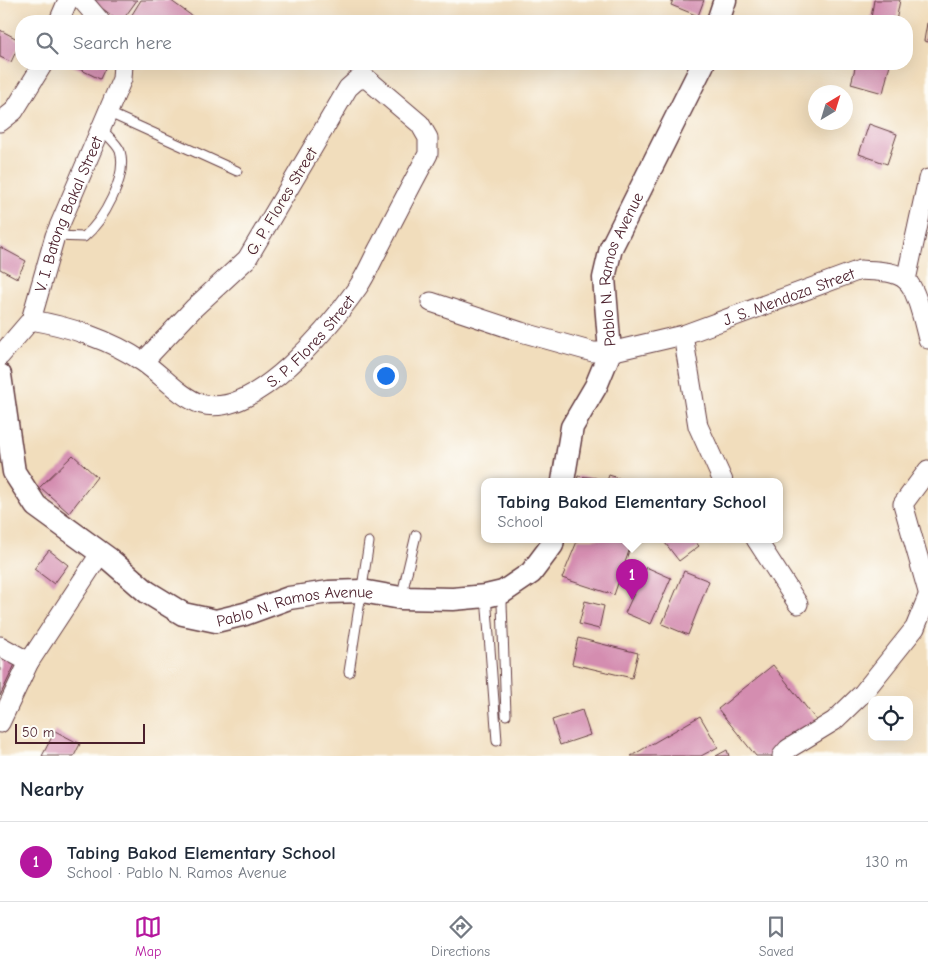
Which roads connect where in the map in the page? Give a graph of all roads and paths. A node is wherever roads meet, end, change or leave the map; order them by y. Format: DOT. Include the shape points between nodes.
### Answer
graph roads {
  1 [pos="68,0"];
  2 [pos="82,0"];
  3 [pos="725,0"];
  4 [pos="62,15"];
  5 [pos="95,15"];
  6 [pos="720,15"];
  7 [pos="39,70"];
  8 [pos="122,70"];
  9 [pos="700,70"];
  10 [pos="366,78"];
  11 [pos="103,119"];
  12 [pos="0,122"];
  13 [pos="237,171"];
  14 [pos="928,179"];
  15 [pos="55,236"];
  16 [pos="906,280"];
  17 [pos="431,302"];
  18 [pos="31,320"];
  19 [pos="683,335"];
  20 [pos="928,339"];
  21 [pos="610,352"];
  22 [pos="0,356"];
  23 [pos="143,362"];
  24 [pos="0,375"];
  25 [pos="928,470"];
  26 [pos="564,478"];
  27 [pos="722,478"];
  28 [pos="416,535"];
  29 [pos="369,542"];
  30 [pos="552,543"];
  31 [pos="759,543"];
  32 [pos="100,554"];
  33 [pos="362,591"];
  34 [pos="495,594"];
  35 [pos="928,594"];
  36 [pos="401,598"];
  37 [pos="798,604"];
  38 [pos="0,646"];
  39 [pos="29,662"];
  40 [pos="349,672"];
  41 [pos="506,715"];
  42 [pos="0,723"];
  43 [pos="497,742"];
  44 [pos="787,754"];
  1 -- 4 [label="street"];
  2 -- 5 [label="street"];
  3 -- 6 [label="street"];
  7 -- 12 [label="street" via="14,111"];
  8 -- 11 [label="street, V. I. Batong Bakal Street" via="122,79"];
  9 -- 21 [label="street, Pablo N. Ramos Avenue" via="611,248 604,278"];
  10 -- 23 [label="street, G. P. Flores Street" via="356,80 348,88 247,259"];
  10 -- 23 [label="street, S. P. Flores Street" via="420,124 428,138 428,154 359,286 301,357 262,388 225,404 201,404"];
  11 -- 13 [label="lane"];
  11 -- 15 [label="street, V. I. Batong Bakal Street"];
  11 -- 15 [label="lane" via="120,151 120,178 116,190 94,229 84,237"];
  14 -- 16 [label="street"];
  15 -- 18 [label="street, V. I. Batong Bakal Street"];
  16 -- 19 [label="street, J. S. Mendoza Street" via="890,273 860,270"];
  16 -- 20 [label="street" via="914,294"];
  17 -- 21 [label="street, J. S. Mendoza Street" via="521,332 593,352"];
  18 -- 22 [label="street, V. I. Batong Bakal Street"];
  18 -- 23 [label="street, S. P. Flores Street" via="54,324 111,344"];
  19 -- 21 [label="street, J. S. Mendoza Street"];
  19 -- 27 [label="street" via="698,426"];
  21 -- 26 [label="street, Pablo N. Ramos Avenue" via="596,386 572,427"];
  24 -- 32 [label="street, Pablo N. Ramos Avenue" via="14,472 36,506"];
  25 -- 35 [label="street" via="904,504"];
  28 -- 36 [label="lane"];
  29 -- 33 [label="lane"];
  30 -- 34 [label="street, Pablo N. Ramos Avenue" via="531,573"];
  31 -- 37 [label="street"];
  32 -- 33 [label="street, Pablo N. Ramos Avenue" via="147,592 183,614 216,621 289,598"];
  32 -- 39 [label="street"];
  33 -- 36 [label="street, Pablo N. Ramos Avenue"];
  33 -- 40 [label="lane"];
  34 -- 36 [label="street, Pablo N. Ramos Avenue" via="453,599"];
  34 -- 41 [label="lane" via="502,604"];
  34 -- 43 [label="lane"];
  35 -- 44 [label="street" via="915,628 863,693 834,721"];
  38 -- 39 [label="street"];
  39 -- 42 [label="street"];
}
